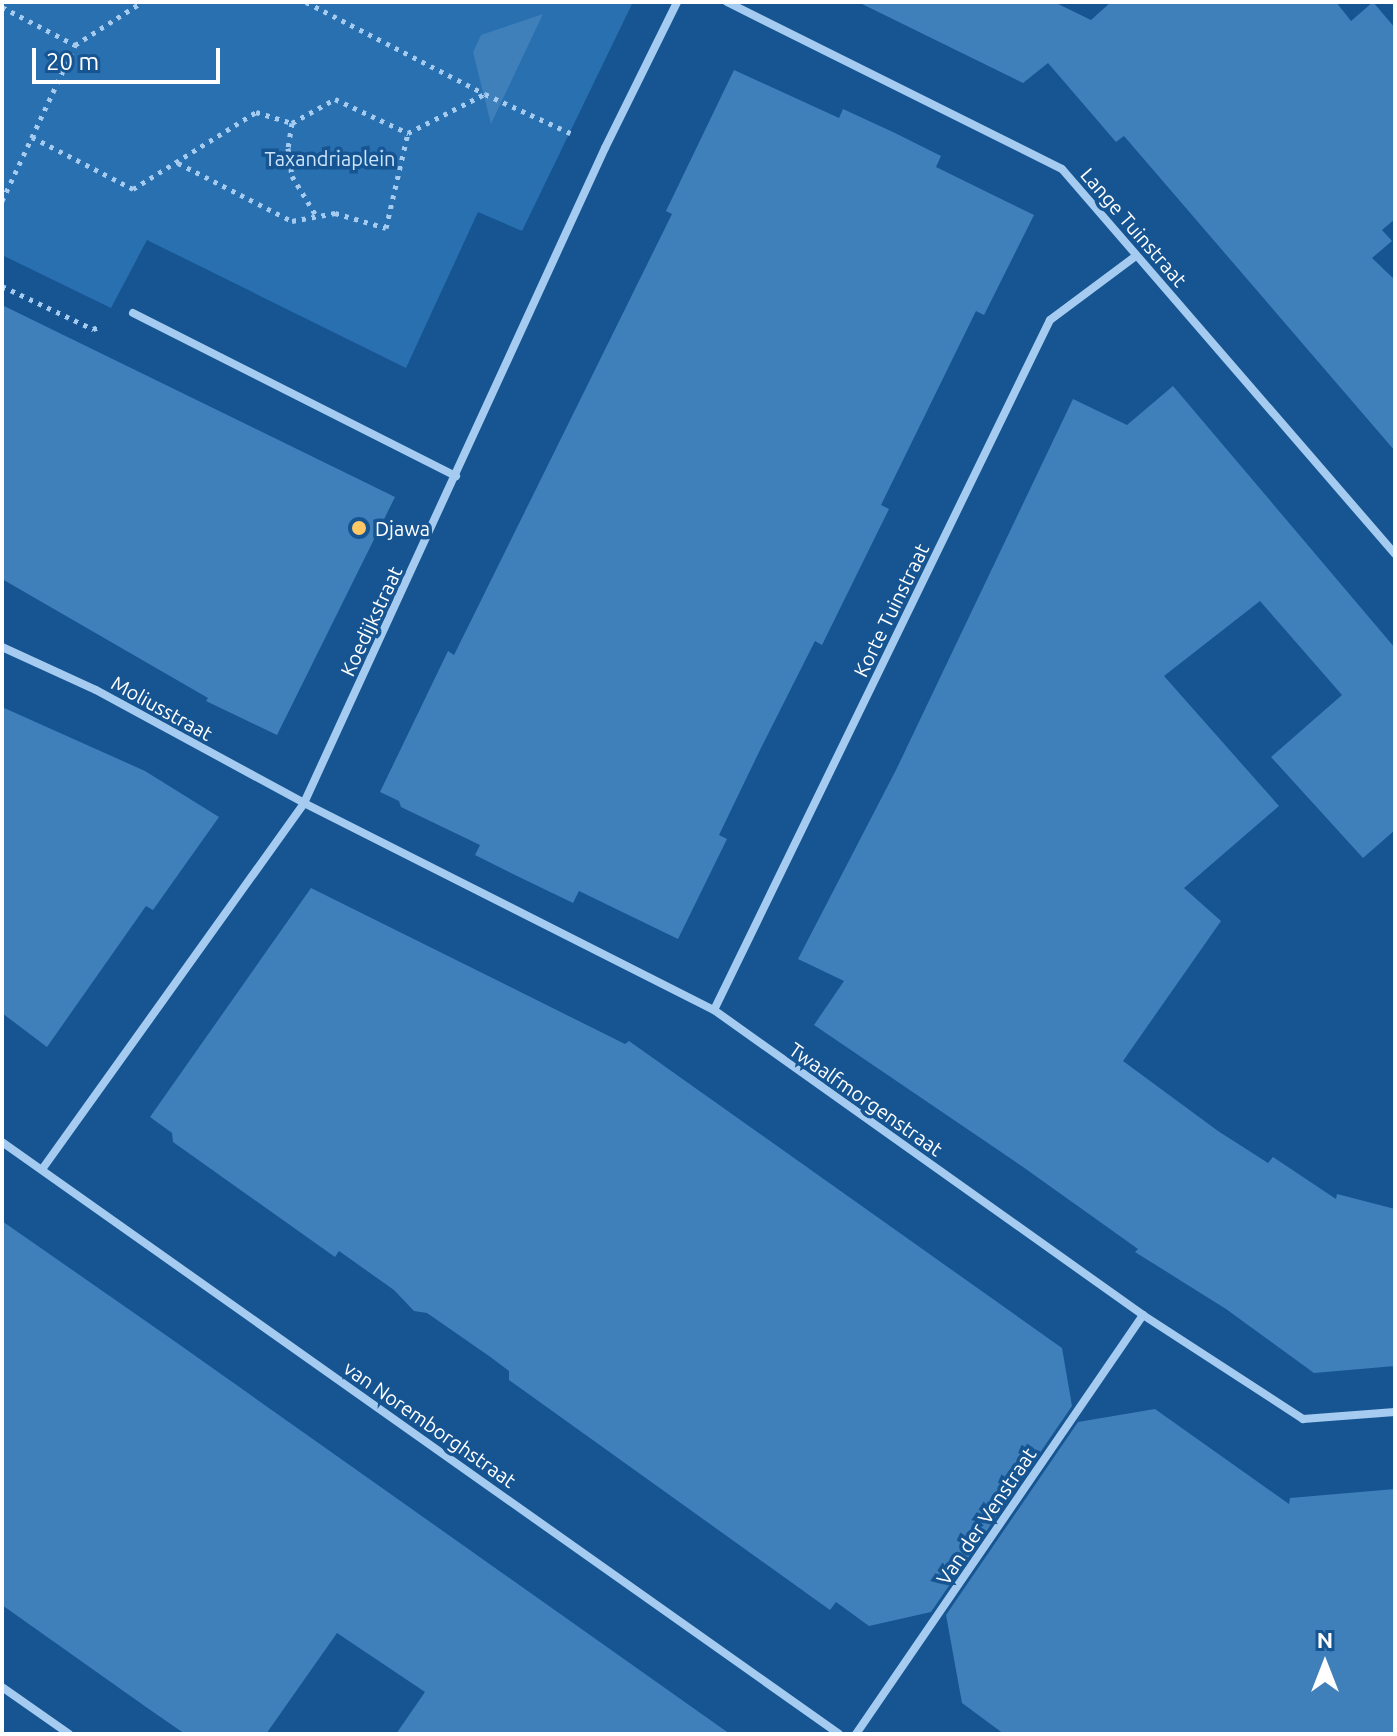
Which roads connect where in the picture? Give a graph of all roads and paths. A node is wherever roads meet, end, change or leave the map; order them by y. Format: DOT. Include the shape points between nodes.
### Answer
graph roads {
  1 [pos="142,2"];
  2 [pos="306,2"];
  3 [pos="677,2"];
  4 [pos="727,2"];
  5 [pos="2,7"];
  6 [pos="75,45"];
  7 [pos="485,94"];
  8 [pos="292,123"];
  9 [pos="408,133"];
  10 [pos="32,137"];
  11 [pos="605,148"];
  12 [pos="178,163"];
  13 [pos="2,201"];
  14 [pos="317,217"];
  15 [pos="1136,256"];
  16 [pos="2,286"];
  17 [pos="133,313"];
  18 [pos="456,476"];
  19 [pos="1395,554"];
  20 [pos="2,647"];
  21 [pos="304,803"];
  22 [pos="714,1010"];
  23 [pos="2,1142"];
  24 [pos="43,1168"];
  25 [pos="1143,1315"];
  26 [pos="1395,1412"];
  27 [pos="2,1687"];
  28 [pos="69,1734"];
  29 [pos="839,1734"];
  30 [pos="856,1734"];
  1 -- 6 [label="path"];
  2 -- 7 [label="path"];
  3 -- 11 [label="street, Koedijkstraat"];
  4 -- 15 [label="street, Lange Tuinstraat" via="1062,169"];
  5 -- 6 [label="path"];
  6 -- 10 [label="path"];
  7 -- 9 [label="path"];
  7 -- 11 [label="path"];
  8 -- 9 [label="path" via="335,99"];
  8 -- 12 [label="path" via="256,112"];
  8 -- 14 [label="path" via="292,176"];
  9 -- 14 [label="path" via="386,228 335,213"];
  10 -- 12 [label="path" via="133,189"];
  10 -- 13 [label="path"];
  11 -- 18 [label="street, Koedijkstraat"];
  12 -- 14 [label="path" via="292,221"];
  15 -- 19 [label="street, Lange Tuinstraat"];
  15 -- 22 [label="street, Korte Tuinstraat" via="1050,320"];
  16 -- 17 [label="path" via="93,329"];
  17 -- 18 [label="street"];
  18 -- 21 [label="street, Koedijkstraat"];
  20 -- 21 [label="street, Moliusstraat" via="96,690"];
  21 -- 22 [label="street, Twaalfmorgenstraat"];
  21 -- 24 [label="street, Koedijkstraat"];
  22 -- 25 [label="street, Twaalfmorgenstraat"];
  23 -- 24 [label="street, van Noremborghstraat"];
  24 -- 29 [label="street, van Noremborghstraat"];
  25 -- 26 [label="street, Twaalfmorgenstraat" via="1303,1419"];
  25 -- 30 [label="street, Van der Venstraat"];
  27 -- 28 [label="street"];
}
